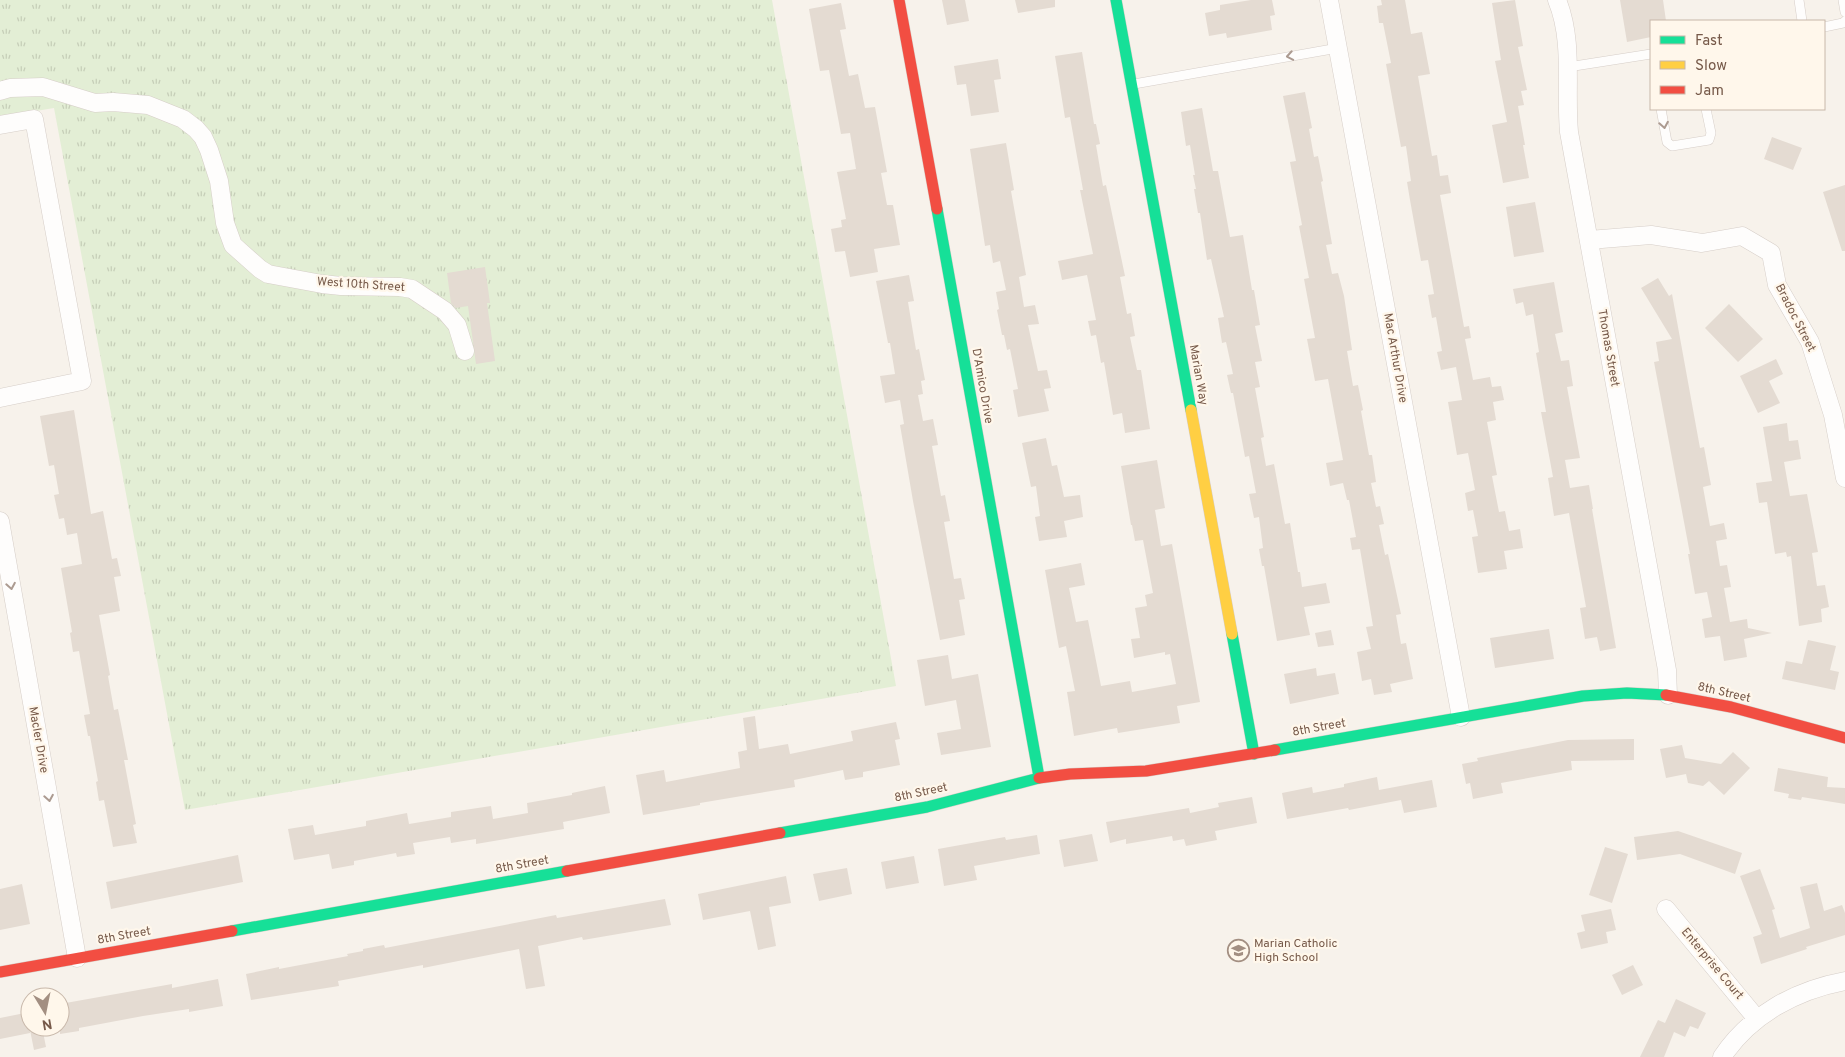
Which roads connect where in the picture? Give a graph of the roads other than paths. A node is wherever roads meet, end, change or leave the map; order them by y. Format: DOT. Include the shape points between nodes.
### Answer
graph roads {
  1 [pos="899,0"];
  2 [pos="1116,0"];
  3 [pos="1330,0"];
  4 [pos="1557,0"];
  5 [pos="1799,0"];
  6 [pos="1843,0"];
  7 [pos="1845,12"];
  8 [pos="1802,20"];
  9 [pos="1845,20"];
  10 [pos="1825,26"];
  11 [pos="1338,48"];
  12 [pos="1650,54"];
  13 [pos="1568,67"];
  14 [pos="1131,85"];
  15 [pos="0,91"];
  16 [pos="1661,110"];
  17 [pos="1706,110"];
  18 [pos="0,125"];
  19 [pos="1588,240"];
  20 [pos="465,351"];
  21 [pos="0,398"];
  22 [pos="1845,478"];
  23 [pos="0,521"];
  24 [pos="1668,695"];
  25 [pos="1461,716"];
  26 [pos="1845,738"];
  27 [pos="1254,754"];
  28 [pos="1039,778"];
  29 [pos="1666,909"];
  30 [pos="77,958"];
  31 [pos="0,972"];
  32 [pos="1845,981"];
  33 [pos="1757,1019"];
  34 [pos="1722,1057"];
  1 -- 28 [label="street, D'Amico Drive"];
  2 -- 14 [label="street, Marian Way"];
  3 -- 11 [label="street, Mac Arthur Drive"];
  4 -- 13 [label="street, Thomas Street"];
  5 -- 8 [label="lane"];
  6 -- 7 [label="lane"];
  9 -- 10 [label="lane"];
  11 -- 14 [label="lane, one-way"];
  11 -- 25 [label="street, Mac Arthur Drive"];
  12 -- 13 [label="lane"];
  13 -- 19 [label="street, Thomas Street" via="1569,132"];
  14 -- 27 [label="street, Marian Way"];
  15 -- 20 [label="street, West 10th Street" via="43,87 95,103 148,105 183,119 203,137 209,150 233,245 260,269 268,274 322,284 412,289 446,311 457,325"];
  16 -- 17 [label="lane, one-way" via="1667,142 1672,146 1709,140"];
  18 -- 21 [label="street" via="34,119 82,381"];
  19 -- 22 [label="street, Bradoc Street" via="1651,235 1702,243 1742,236 1771,253 1776,285 1810,342 1833,415"];
  19 -- 24 [label="street, Thomas Street" via="1667,670"];
  23 -- 30 [label="street, Macler Drive, one-way"];
  24 -- 25 [label="street, 8th Street" via="1590,695"];
  24 -- 26 [label="street, 8th Street"];
  25 -- 27 [label="street, 8th Street"];
  27 -- 28 [label="street, 8th Street" via="1134,774 1077,773"];
  28 -- 30 [label="street, 8th Street" via="927,807"];
  29 -- 33 [label="street, Enterprise Court"];
  30 -- 31 [label="street, 8th Street"];
  32 -- 33 [label="street" via="1802,992"];
  33 -- 34 [label="street"];
}
